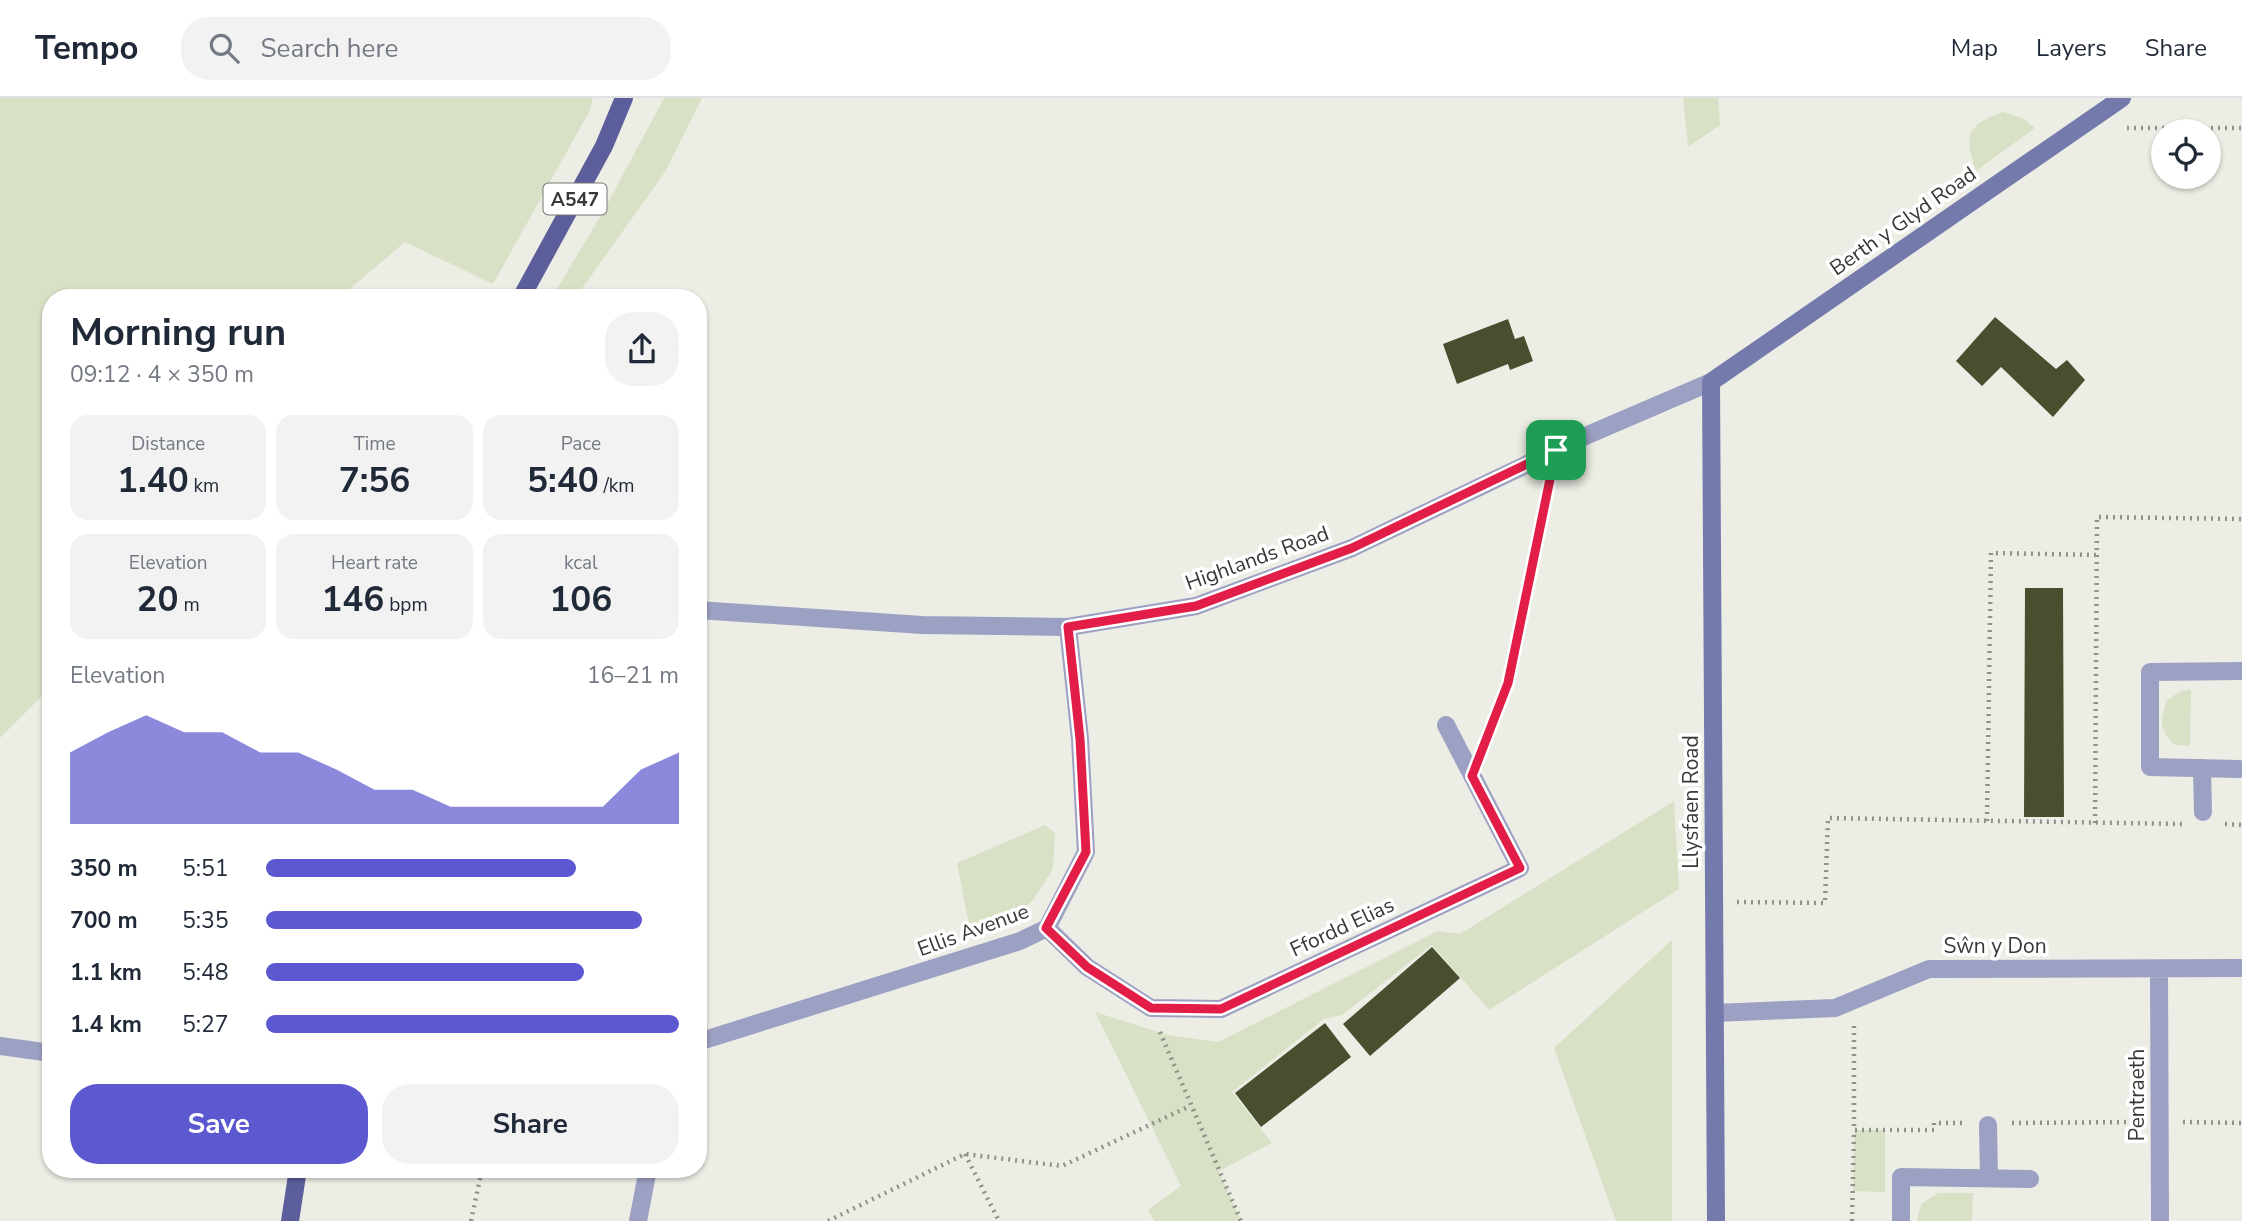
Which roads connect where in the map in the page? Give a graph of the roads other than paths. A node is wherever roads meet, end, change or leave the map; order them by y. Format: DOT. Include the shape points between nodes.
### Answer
graph roads {
  1 [pos="624,98"];
  2 [pos="2122,98"];
  3 [pos="526,289"];
  4 [pos="1711,382"];
  5 [pos="707,611"];
  6 [pos="1068,627"];
  7 [pos="2242,671"];
  8 [pos="1446,725"];
  9 [pos="2202,768"];
  10 [pos="2239,769"];
  11 [pos="2202,820"];
  12 [pos="1046,928"];
  13 [pos="2242,968"];
  14 [pos="2159,969"];
  15 [pos="1715,1013"];
  16 [pos="707,1039"];
  17 [pos="0,1046"];
  18 [pos="42,1052"];
  19 [pos="1988,1125"];
  20 [pos="297,1178"];
  21 [pos="646,1178"];
  22 [pos="1989,1178"];
  23 [pos="2029,1179"];
  24 [pos="290,1221"];
  25 [pos="638,1221"];
  26 [pos="1716,1221"];
  27 [pos="1900,1221"];
  28 [pos="2160,1221"];
  1 -- 3 [label="main road, A547" via="604,146"];
  2 -- 4 [label="street, Berth y Glyd Road"];
  4 -- 6 [label="street, Highlands Road" via="1352,548 1196,606"];
  4 -- 15 [label="street, Llysfaen Road"];
  5 -- 6 [label="street, Highlands Road" via="922,625"];
  6 -- 12 [label="street, Ellis Avenue" via="1086,852"];
  7 -- 9 [label="street" via="2150,672 2150,767"];
  8 -- 12 [label="street, Ffordd Elias" via="1520,868 1221,1009 1151,1008 1087,967"];
  9 -- 10 [label="street"];
  9 -- 11 [label="street"];
  12 -- 16 [label="street, Ellis Avenue" via="1020,942"];
  13 -- 14 [label="street, Sŵn y Don"];
  14 -- 15 [label="street, Sŵn y Don" via="1929,969 1835,1008"];
  14 -- 28 [label="street, Pentraeth"];
  15 -- 26 [label="street, Llysfaen Road"];
  17 -- 18 [label="street"];
  19 -- 22 [label="street"];
  20 -- 24 [label="main road"];
  21 -- 25 [label="street"];
  22 -- 23 [label="street"];
  22 -- 27 [label="street" via="1901,1177"];
}
